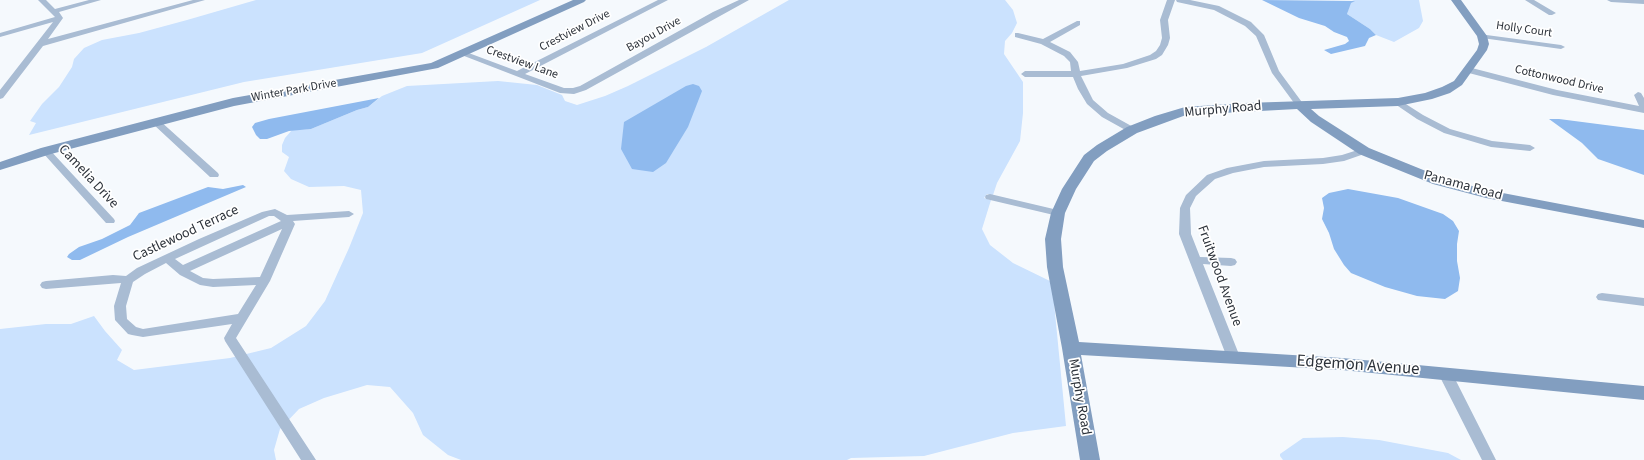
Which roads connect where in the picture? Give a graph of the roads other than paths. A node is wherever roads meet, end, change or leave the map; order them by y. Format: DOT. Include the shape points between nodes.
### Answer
graph roads {
  1 [pos="42,0"];
  2 [pos="98,0"];
  3 [pos="202,0"];
  4 [pos="581,0"];
  5 [pos="664,0"];
  6 [pos="723,0"];
  7 [pos="746,0"];
  8 [pos="1171,0"];
  9 [pos="1180,0"];
  10 [pos="1456,0"];
  11 [pos="1529,0"];
  12 [pos="1612,0"];
  13 [pos="1644,2"];
  14 [pos="734,5"];
  15 [pos="1552,13"];
  16 [pos="57,15"];
  17 [pos="1076,23"];
  18 [pos="0,35"];
  19 [pos="1018,35"];
  20 [pos="1482,36"];
  21 [pos="1044,42"];
  22 [pos="40,44"];
  23 [pos="1562,47"];
  24 [pos="463,54"];
  25 [pos="1468,70"];
  26 [pos="518,74"];
  27 [pos="1025,74"];
  28 [pos="1076,74"];
  29 [pos="574,91"];
  30 [pos="1638,95"];
  31 [pos="0,96"];
  32 [pos="1398,102"];
  33 [pos="1300,105"];
  34 [pos="1644,109"];
  35 [pos="156,122"];
  36 [pos="1132,130"];
  37 [pos="1530,148"];
  38 [pos="46,151"];
  39 [pos="1364,151"];
  40 [pos="0,166"];
  41 [pos="214,175"];
  42 [pos="990,197"];
  43 [pos="1058,213"];
  44 [pos="349,214"];
  45 [pos="286,220"];
  46 [pos="110,221"];
  47 [pos="1644,224"];
  48 [pos="168,258"];
  49 [pos="1194,260"];
  50 [pos="1231,262"];
  51 [pos="182,270"];
  52 [pos="128,280"];
  53 [pos="264,281"];
  54 [pos="46,285"];
  55 [pos="1602,297"];
  56 [pos="1644,302"];
  57 [pos="242,318"];
  58 [pos="1071,348"];
  59 [pos="1233,358"];
  60 [pos="1445,373"];
  61 [pos="1644,393"];
  62 [pos="309,460"];
  63 [pos="1090,460"];
  64 [pos="1489,460"];
  1 -- 16 [label="street"];
  2 -- 16 [label="street"];
  3 -- 22 [label="street"];
  4 -- 24 [label="street, Winter Park Drive"];
  5 -- 26 [label="street, Crestview Drive"];
  6 -- 14 [label="street"];
  7 -- 14 [label="street, Bayou Drive"];
  8 -- 28 [label="street" via="1164,20 1164,45 1153,57 1124,66"];
  9 -- 33 [label="street" via="1226,12 1240,18 1254,29 1260,35 1275,72"];
  10 -- 20 [label="street"];
  11 -- 15 [label="street"];
  12 -- 13 [label="street"];
  14 -- 29 [label="street, Bayou Drive"];
  16 -- 18 [label="street"];
  16 -- 22 [label="street" via="54,27"];
  17 -- 21 [label="street"];
  19 -- 21 [label="street"];
  20 -- 23 [label="street, Holly Court"];
  20 -- 25 [label="street, Murphy Road" via="1482,50"];
  21 -- 28 [label="street" via="1067,54 1074,62"];
  22 -- 31 [label="street"];
  24 -- 26 [label="street, Crestview Lane"];
  24 -- 35 [label="street, Winter Park Drive" via="442,64 420,70 255,97"];
  25 -- 32 [label="street, Murphy Road" via="1458,83 1446,90"];
  25 -- 34 [label="street, Cottonwood Drive" via="1569,96"];
  26 -- 29 [label="street, Crestview Lane" via="563,91"];
  27 -- 28 [label="street"];
  28 -- 36 [label="street" via="1090,102 1105,115"];
  30 -- 34 [label="street"];
  32 -- 33 [label="street, Murphy Road"];
  32 -- 37 [label="street" via="1447,131 1510,147"];
  33 -- 36 [label="street, Murphy Road" via="1185,111"];
  33 -- 39 [label="street, Panama Road" via="1315,119"];
  35 -- 38 [label="street, Winter Park Drive"];
  35 -- 41 [label="street"];
  36 -- 43 [label="street, Murphy Road" via="1089,158 1068,189"];
  38 -- 40 [label="street, Winter Park Drive"];
  38 -- 46 [label="street, Camelia Drive"];
  39 -- 47 [label="street, Panama Road" via="1438,181 1486,194"];
  39 -- 49 [label="street, Fruitwood Avenue" via="1324,161 1249,166 1211,177 1191,195 1186,208 1184,234"];
  42 -- 43 [label="street"];
  43 -- 58 [label="street, Murphy Road" via="1053,239 1055,267"];
  44 -- 45 [label="street"];
  45 -- 48 [label="street, Castlewood Terrace" via="275,212 266,214"];
  45 -- 51 [label="street"];
  45 -- 53 [label="street" via="290,224"];
  48 -- 51 [label="street"];
  48 -- 52 [label="street, Castlewood Terrace"];
  49 -- 50 [label="street"];
  49 -- 59 [label="street, Fruitwood Avenue"];
  51 -- 53 [label="street" via="200,281 213,283"];
  52 -- 54 [label="street"];
  52 -- 57 [label="street, Castlewood Terrace" via="120,306 121,320 132,331 143,333"];
  53 -- 57 [label="street"];
  55 -- 56 [label="street"];
  57 -- 62 [label="street" via="230,338"];
  58 -- 59 [label="street, Edgemon Avenue"];
  58 -- 63 [label="street, Murphy Road"];
  59 -- 60 [label="street, Edgemon Avenue"];
  60 -- 61 [label="street, Edgemon Avenue"];
  60 -- 64 [label="street"];
}
